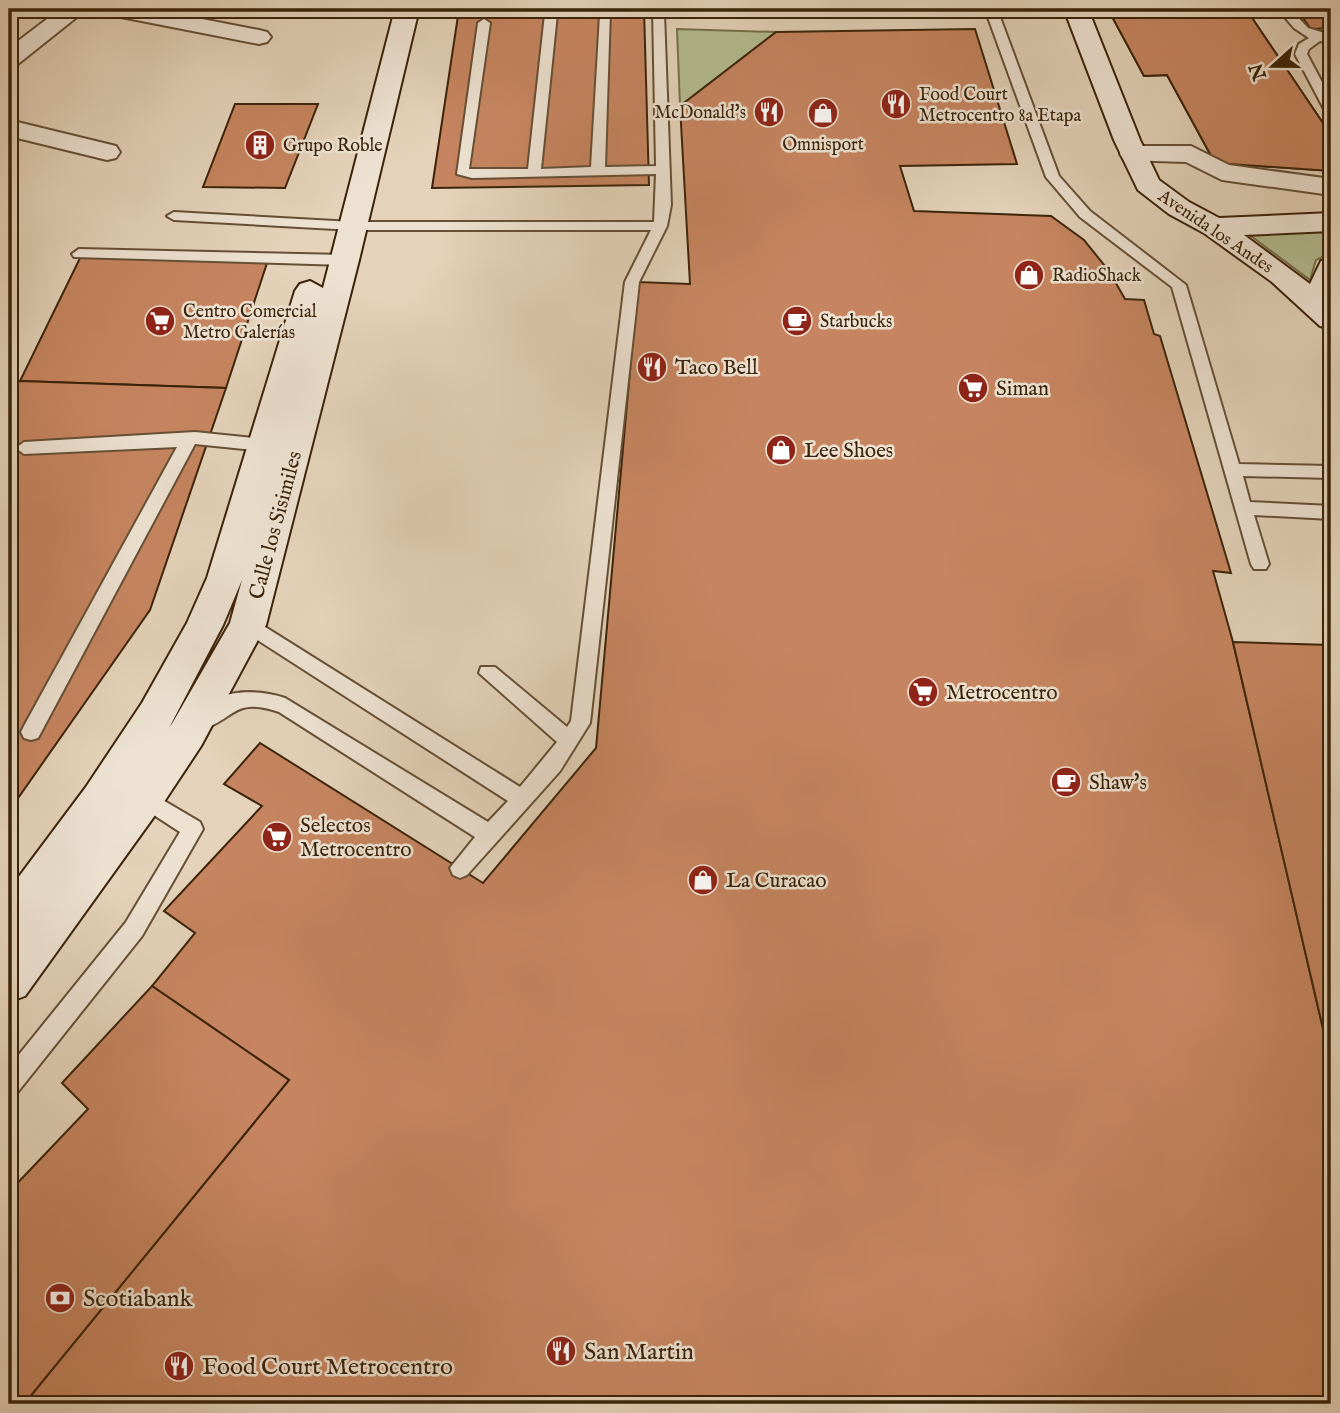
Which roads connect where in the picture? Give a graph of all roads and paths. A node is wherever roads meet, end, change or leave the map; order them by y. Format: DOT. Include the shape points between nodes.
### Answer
graph roads {
  1 [pos="75,9"];
  2 [pos="116,9"];
  3 [pos="389,9"];
  4 [pos="407,9"];
  5 [pos="813,9"];
  6 [pos="991,9"];
  7 [pos="1076,9"];
  8 [pos="1284,9"];
  9 [pos="551,10"];
  10 [pos="481,17"];
  11 [pos="260,37"];
  12 [pos="1317,38"];
  13 [pos="1331,39"];
  14 [pos="9,60"];
  15 [pos="1331,111"];
  16 [pos="9,128"];
  17 [pos="107,152"];
  18 [pos="1133,154"];
  19 [pos="598,170"];
  20 [pos="663,170"];
  21 [pos="534,172"];
  22 [pos="1331,187"];
  23 [pos="174,216"];
  24 [pos="1331,222"];
  25 [pos="342,225"];
  26 [pos="660,226"];
  27 [pos="1214,227"];
  28 [pos="79,254"];
  29 [pos="332,259"];
  30 [pos="1331,268"];
  31 [pos="1331,309"];
  32 [pos="1331,319"];
  33 [pos="189,440"];
  34 [pos="264,445"];
  35 [pos="24,448"];
  36 [pos="1235,470"];
  37 [pos="1331,472"];
  38 [pos="1245,509"];
  39 [pos="1331,512"];
  40 [pos="1260,564"];
  41 [pos="247,625"];
  42 [pos="488,673"];
  43 [pos="31,732"];
  44 [pos="187,734"];
  45 [pos="569,741"];
  46 [pos="144,799"];
  47 [pos="522,799"];
  48 [pos="490,835"];
  49 [pos="460,868"];
  50 [pos="9,924"];
  51 [pos="9,980"];
  52 [pos="9,1085"];
  1 -- 14 [label="main road"];
  2 -- 11 [label="main road"];
  3 -- 25 [label="main road, Calle los Sisimiles"];
  4 -- 25 [label="main road, Calle los Sisimiles"];
  5 -- 20 [label="lane" via="658,10"];
  6 -- 36 [label="lane" via="1053,177 1085,214 1179,285"];
  7 -- 18 [label="main road, Avenida los Andes"];
  8 -- 12 [label="lane" via="1297,26"];
  9 -- 10 [label="lane"];
  9 -- 19 [label="lane" via="606,13"];
  9 -- 21 [label="lane"];
  10 -- 21 [label="lane" via="463,172"];
  12 -- 13 [label="lane"];
  12 -- 15 [label="lane" via="1303,47 1301,54"];
  16 -- 17 [label="main road"];
  18 -- 22 [label="main road" via="1191,154 1222,172"];
  18 -- 27 [label="main road, Avenida los Andes" via="1148,184"];
  19 -- 20 [label="lane"];
  19 -- 21 [label="lane"];
  20 -- 26 [label="lane"];
  23 -- 25 [label="lane"];
  24 -- 27 [label="main road"];
  25 -- 26 [label="lane"];
  25 -- 29 [label="main road, Calle los Sisimiles"];
  26 -- 45 [label="lane" via="632,282 580,723"];
  27 -- 32 [label="main road, Avenida los Andes" via="1282,275"];
  28 -- 29 [label="lane"];
  29 -- 34 [label="main road, Calle los Sisimiles"];
  29 -- 41 [label="main road, Calle los Sisimiles"];
  30 -- 31 [label="main road" via="1322,293"];
  33 -- 34 [label="lane"];
  33 -- 35 [label="lane"];
  33 -- 43 [label="lane"];
  34 -- 50 [label="main road, Calle los Sisimiles" via="225,578 165,700 89,818"];
  36 -- 37 [label="lane"];
  36 -- 38 [label="lane"];
  38 -- 39 [label="lane"];
  38 -- 40 [label="lane"];
  41 -- 44 [label="main road, Calle los Sisimiles"];
  41 -- 47 [label="lane"];
  42 -- 45 [label="lane"];
  44 -- 46 [label="main road, Calle los Sisimiles"];
  44 -- 48 [label="lane" via="236,700 256,696 285,706"];
  45 -- 47 [label="lane"];
  46 -- 51 [label="main road, Calle los Sisimiles"];
  46 -- 52 [label="lane" via="193,829 134,929"];
  47 -- 48 [label="lane"];
  48 -- 49 [label="lane"];
}
